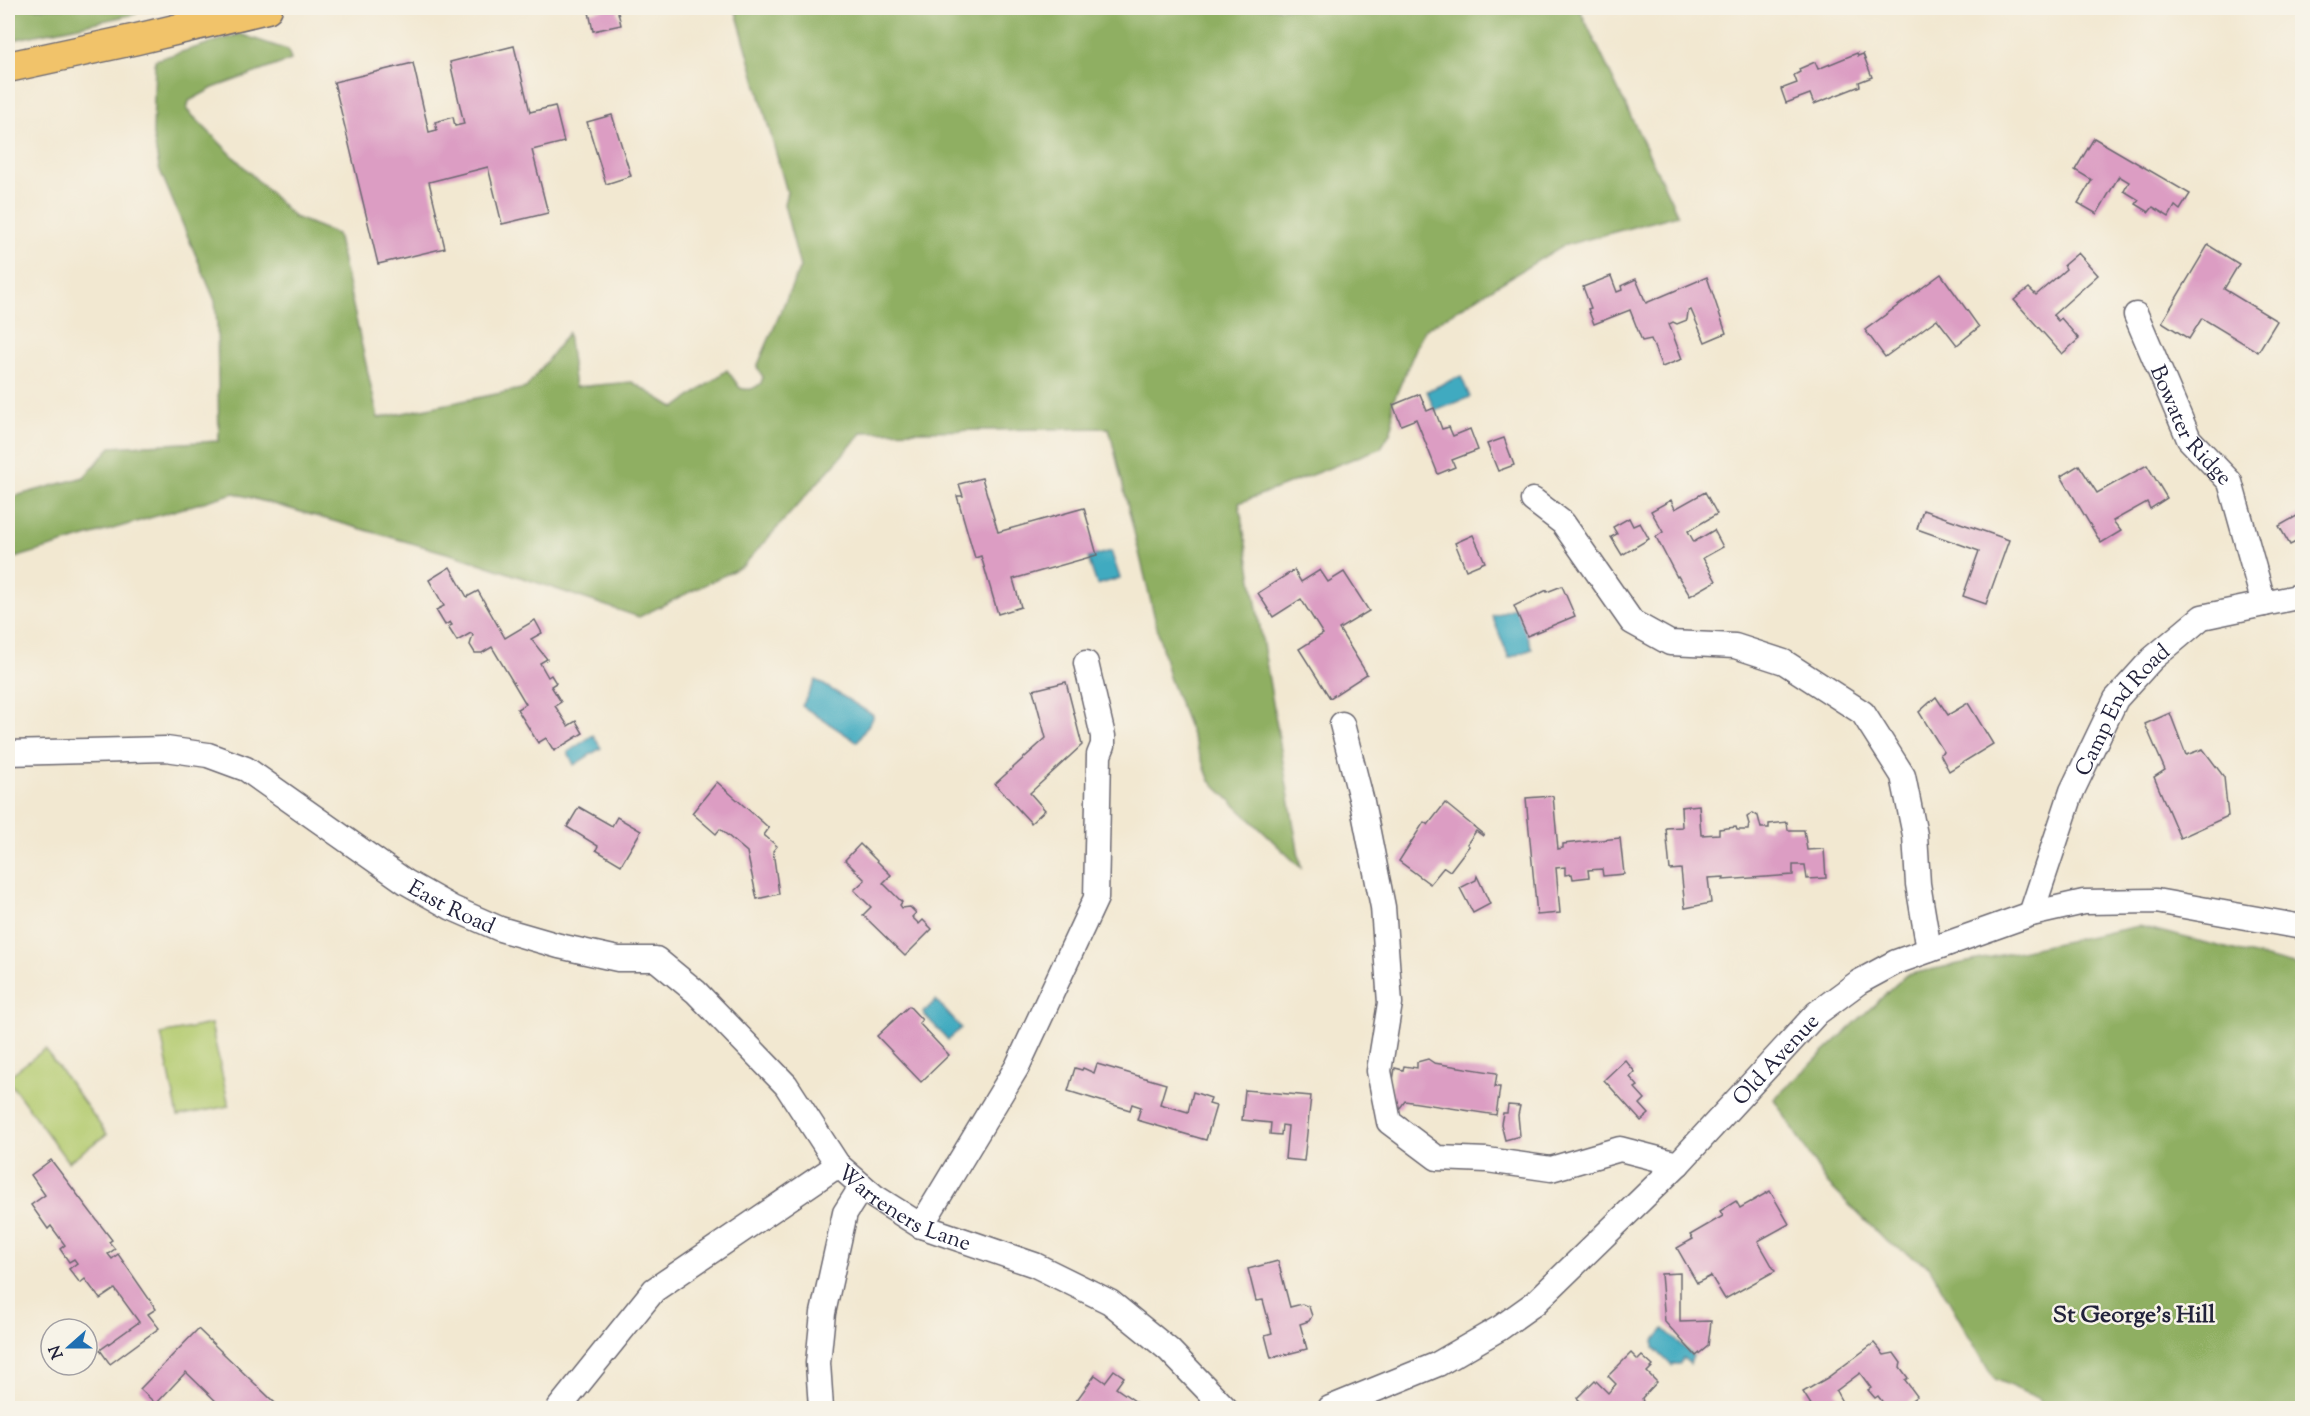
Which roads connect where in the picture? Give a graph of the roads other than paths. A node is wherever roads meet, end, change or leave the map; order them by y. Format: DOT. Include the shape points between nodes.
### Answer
graph roads {
  1 [pos="267,8"];
  2 [pos="236,11"];
  3 [pos="8,67"];
  4 [pos="2136,315"];
  5 [pos="1533,500"];
  6 [pos="2302,596"];
  7 [pos="2265,604"];
  8 [pos="1086,663"];
  9 [pos="1342,724"];
  10 [pos="8,753"];
  11 [pos="2031,914"];
  12 [pos="2302,927"];
  13 [pos="1929,950"];
  14 [pos="1678,1164"];
  15 [pos="838,1165"];
  16 [pos="862,1186"];
  17 [pos="921,1226"];
  18 [pos="1360,1402"];
  19 [pos="559,1408"];
  20 [pos="821,1408"];
  21 [pos="1225,1408"];
  22 [pos="1330,1408"];
  1 -- 2 [label="main road"];
  2 -- 3 [label="main road" via="137,39"];
  4 -- 7 [label="street, Bowater Ridge" via="2188,439 2230,482"];
  5 -- 13 [label="street" via="1563,523 1632,622 1670,642 1735,646 1784,662 1863,713 1903,776 1915,834 1918,884"];
  6 -- 7 [label="street, Camp End Road"];
  7 -- 11 [label="street, Camp End Road" via="2202,617 2152,659 2116,699 2072,791"];
  8 -- 17 [label="street" via="1103,736 1099,755 1096,898 1017,1067"];
  9 -- 14 [label="street" via="1383,907 1390,1003 1379,1071 1389,1122 1437,1158 1551,1169 1620,1149"];
  10 -- 15 [label="street, East Road" via="166,749 208,755 246,769 396,875 452,908 559,946 618,959 656,959 696,992 786,1085"];
  11 -- 12 [label="street, Old Avenue" via="2084,902 2156,901"];
  11 -- 13 [label="street, Old Avenue"];
  13 -- 14 [label="street, Old Avenue" via="1859,982 1817,1013"];
  14 -- 18 [label="street, Old Avenue" via="1535,1304 1438,1364"];
  15 -- 16 [label="street, Warreners Lane"];
  15 -- 19 [label="street, Warreners Lane" via="654,1290"];
  16 -- 17 [label="street, Warreners Lane"];
  16 -- 20 [label="street" via="845,1213 823,1313 818,1363"];
  17 -- 21 [label="street, Warreners Lane" via="1035,1265 1110,1302 1168,1350"];
  18 -- 22 [label="street, Old Avenue"];
}
